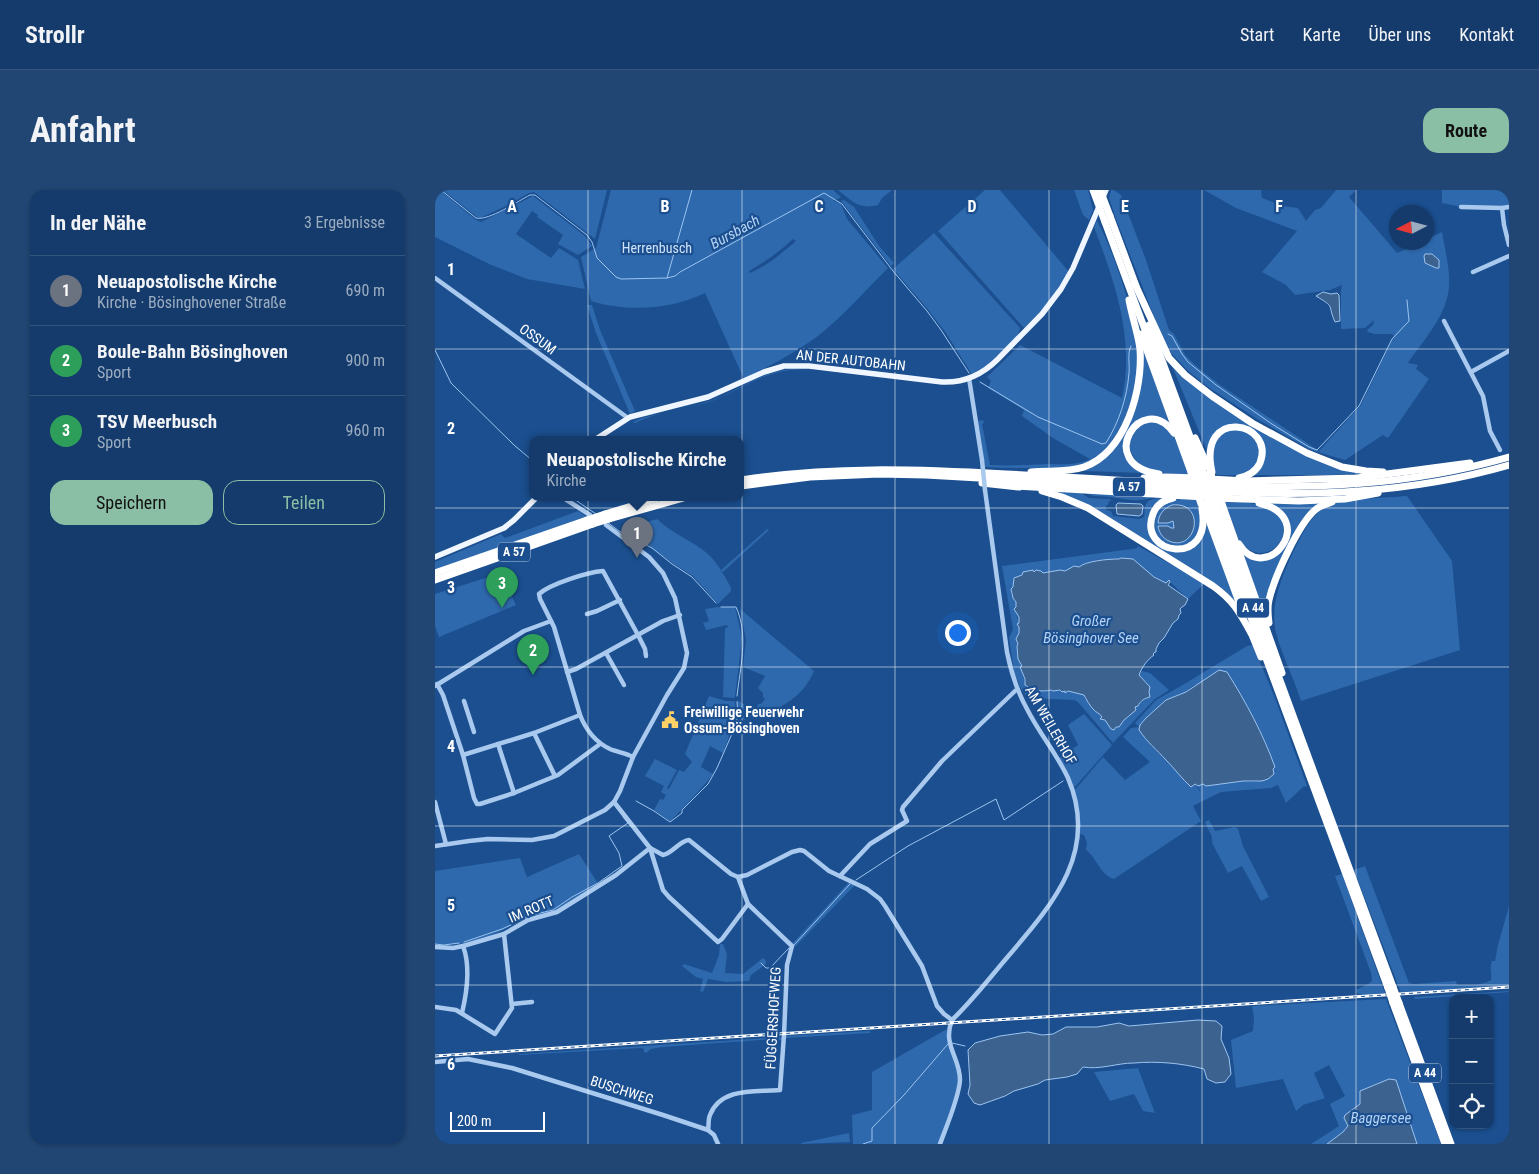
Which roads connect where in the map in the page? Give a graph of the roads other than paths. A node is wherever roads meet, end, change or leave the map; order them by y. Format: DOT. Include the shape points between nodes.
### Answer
graph roads {
  1 [pos="1093,190"];
  2 [pos="1100,190"];
  3 [pos="1106,190"];
  4 [pos="1461,207"];
  5 [pos="1509,207"];
  6 [pos="1502,208"];
  7 [pos="1107,219"];
  8 [pos="1509,245"];
  9 [pos="1116,252"];
  10 [pos="1509,256"];
  11 [pos="1473,272"];
  12 [pos="435,278"];
  13 [pos="1134,282"];
  14 [pos="1129,300"];
  15 [pos="1444,321"];
  16 [pos="1509,351"];
  17 [pos="1471,372"];
  18 [pos="969,378"];
  19 [pos="628,418"];
  20 [pos="601,436"];
  21 [pos="1181,444"];
  22 [pos="1500,450"];
  23 [pos="1509,457"];
  24 [pos="1500,459"];
  25 [pos="1509,464"];
  26 [pos="1203,472"];
  27 [pos="1405,472"];
  28 [pos="1015,474"];
  29 [pos="931,476"];
  30 [pos="1184,478"];
  31 [pos="744,480"];
  32 [pos="1115,480"];
  33 [pos="1229,480"];
  34 [pos="744,486"];
  35 [pos="1015,486"];
  36 [pos="1392,488"];
  37 [pos="1187,497"];
  38 [pos="1241,499"];
  39 [pos="1339,499"];
  40 [pos="533,501"];
  41 [pos="567,501"];
  42 [pos="652,501"];
  43 [pos="672,501"];
  44 [pos="1210,504"];
  45 [pos="607,519"];
  46 [pos="590,520"];
  47 [pos="1231,529"];
  48 [pos="435,557"];
  49 [pos="435,573"];
  50 [pos="435,580"];
  51 [pos="620,600"];
  52 [pos="587,614"];
  53 [pos="680,615"];
  54 [pos="551,620"];
  55 [pos="1251,633"];
  56 [pos="638,635"];
  57 [pos="1271,641"];
  58 [pos="606,653"];
  59 [pos="645,656"];
  60 [pos="567,672"];
  61 [pos="436,685"];
  62 [pos="624,685"];
  63 [pos="1015,691"];
  64 [pos="464,701"];
  65 [pos="1284,707"];
  66 [pos="1292,712"];
  67 [pos="580,716"];
  68 [pos="475,732"];
  69 [pos="534,733"];
  70 [pos="498,744"];
  71 [pos="600,744"];
  72 [pos="463,755"];
  73 [pos="633,757"];
  74 [pos="555,776"];
  75 [pos="514,793"];
  76 [pos="435,802"];
  77 [pos="614,802"];
  78 [pos="446,844"];
  79 [pos="435,846"];
  80 [pos="650,848"];
  81 [pos="840,876"];
  82 [pos="738,877"];
  83 [pos="748,904"];
  84 [pos="504,934"];
  85 [pos="463,946"];
  86 [pos="435,947"];
  87 [pos="1391,988"];
  88 [pos="531,1002"];
  89 [pos="1396,1003"];
  90 [pos="512,1004"];
  91 [pos="435,1007"];
  92 [pos="462,1013"];
  93 [pos="954,1018"];
  94 [pos="435,1062"];
  95 [pos="708,1130"];
  96 [pos="718,1144"];
  97 [pos="941,1144"];
  98 [pos="1445,1144"];
  99 [pos="1451,1144"];
  1 -- 7 [label="highway, A 44, bridge"];
  2 -- 7 [label="highway, A 44, bridge"];
  3 -- 18 [label="main road" via="1073,268 1054,301 990,366"];
  4 -- 6 [label="street"];
  5 -- 6 [label="street"];
  6 -- 8 [label="street"];
  7 -- 9 [label="highway, A 44"];
  7 -- 13 [label="highway, A 44"];
  9 -- 14 [label="highway"];
  9 -- 26 [label="highway, A 44"];
  10 -- 11 [label="street"];
  12 -- 19 [label="street, OSSUM"];
  13 -- 26 [label="highway, A 44" via="1176,397 1203,454"];
  13 -- 27 [label="highway" via="1169,358 1218,400 1316,457 1366,471"];
  14 -- 21 [label="highway"];
  14 -- 28 [label="highway" via="1139,341 1139,376 1132,408 1118,438 1105,454 1086,466 1073,470"];
  15 -- 17 [label="street"];
  16 -- 17 [label="street"];
  17 -- 22 [label="street" via="1483,396 1490,431"];
  18 -- 19 [label="main road, AN DER AUTOBAHN" via="942,382 809,366 784,366 708,397"];
  18 -- 93 [label="street, AM WEILERHOF, bridge" via="1011,670 1027,710 1067,777 1076,804 1078,835 1072,864 1053,900"];
  19 -- 20 [label="main road, AN DER AUTOBAHN"];
  21 -- 26 [label="highway"];
  21 -- 30 [label="highway" via="1167,424 1153,419 1133,427 1126,439 1128,455 1141,469"];
  23 -- 24 [label="highway, A 57"];
  24 -- 27 [label="highway"];
  24 -- 32 [label="highway, A 57" via="1456,470 1373,483 1256,487"];
  25 -- 36 [label="highway, A 57" via="1449,479"];
  26 -- 33 [label="highway" via="1217,435 1229,428 1244,428 1260,442 1261,458 1252,473"];
  26 -- 44 [label="highway, A 44, bridge"];
  26 -- 44 [label="highway, bridge" via="1215,484"];
  26 -- 44 [label="highway, bridge" via="1197,488"];
  27 -- 33 [label="highway" via="1332,480"];
  28 -- 31 [label="highway, A 57" via="879,468"];
  28 -- 32 [label="highway, A 57"];
  29 -- 34 [label="highway, A 57" via="833,476"];
  29 -- 35 [label="highway" via="939,480"];
  29 -- 36 [label="highway, A 57" via="1280,494 1328,494"];
  30 -- 32 [label="highway"];
  30 -- 33 [label="highway"];
  35 -- 37 [label="highway"];
  35 -- 55 [label="highway" via="1062,497 1110,522 1222,593 1236,606"];
  36 -- 39 [label="highway" via="1375,495"];
  37 -- 38 [label="highway"];
  37 -- 44 [label="highway" via="1165,500 1154,511 1152,532 1163,546 1179,550 1194,543 1200,536"];
  38 -- 39 [label="highway"];
  38 -- 47 [label="highway" via="1265,504 1279,513 1286,524 1286,538 1280,550 1261,557 1242,548"];
  39 -- 57 [label="highway" via="1315,510 1303,524 1289,551 1268,602"];
  40 -- 48 [label="main road" via="504,528"];
  41 -- 46 [label="street"];
  42 -- 45 [label="highway, A 57"];
  43 -- 45 [label="highway, A 57"];
  44 -- 47 [label="highway"];
  44 -- 55 [label="highway"];
  44 -- 65 [label="highway, A 44"];
  44 -- 66 [label="highway, A 44"];
  45 -- 46 [label="highway, A 57, bridge"];
  45 -- 53 [label="street" via="656,565 672,591"];
  46 -- 49 [label="highway, A 57"];
  46 -- 50 [label="highway, A 57"];
  47 -- 57 [label="highway"];
  51 -- 52 [label="street"];
  51 -- 54 [label="street" via="603,571 576,577 539,594"];
  51 -- 56 [label="street"];
  53 -- 56 [label="street"];
  53 -- 73 [label="street" via="687,648 686,663"];
  54 -- 60 [label="street"];
  54 -- 61 [label="street" via="524,631"];
  55 -- 65 [label="highway"];
  56 -- 58 [label="street"];
  56 -- 59 [label="street"];
  57 -- 66 [label="highway"];
  58 -- 60 [label="street"];
  58 -- 62 [label="street"];
  60 -- 67 [label="street"];
  61 -- 72 [label="street" via="446,703"];
  63 -- 81 [label="street" via="942,761 903,806 907,821 870,844"];
  64 -- 68 [label="street"];
  65 -- 87 [label="highway, A 44"];
  66 -- 87 [label="highway, A 44"];
  67 -- 69 [label="street"];
  67 -- 71 [label="street"];
  69 -- 70 [label="street"];
  69 -- 74 [label="street"];
  70 -- 72 [label="street"];
  70 -- 75 [label="street"];
  71 -- 73 [label="street"];
  71 -- 74 [label="street"];
  72 -- 75 [label="street" via="477,804"];
  73 -- 77 [label="street"];
  74 -- 75 [label="street"];
  76 -- 78 [label="street"];
  77 -- 78 [label="street" via="596,815 543,839 488,839"];
  77 -- 80 [label="street"];
  78 -- 79 [label="street"];
  80 -- 82 [label="street" via="665,855 689,840"];
  80 -- 83 [label="street" via="663,890 718,942"];
  80 -- 84 [label="street, IM ROTT" via="610,880 557,912 528,920"];
  81 -- 82 [label="street" via="800,850"];
  81 -- 93 [label="street" via="867,889 885,906 922,966 937,1006"];
  82 -- 83 [label="street"];
  83 -- 95 [label="street, FÜGGERSHOFWEG" via="792,946 787,965 780,1090 737,1093 726,1097 710,1115"];
  84 -- 85 [label="street, IM ROTT"];
  84 -- 90 [label="street"];
  85 -- 86 [label="street, IM ROTT"];
  85 -- 92 [label="street" via="467,974"];
  87 -- 89 [label="highway, A 44, bridge"];
  88 -- 90 [label="street"];
  89 -- 98 [label="highway, A 44"];
  89 -- 99 [label="highway, A 44"];
  90 -- 92 [label="street" via="495,1034"];
  91 -- 92 [label="street"];
  93 -- 97 [label="street" via="949,1043 960,1083"];
  94 -- 95 [label="street, BUSCHWEG" via="468,1059 512,1068"];
  95 -- 96 [label="street"];
}
